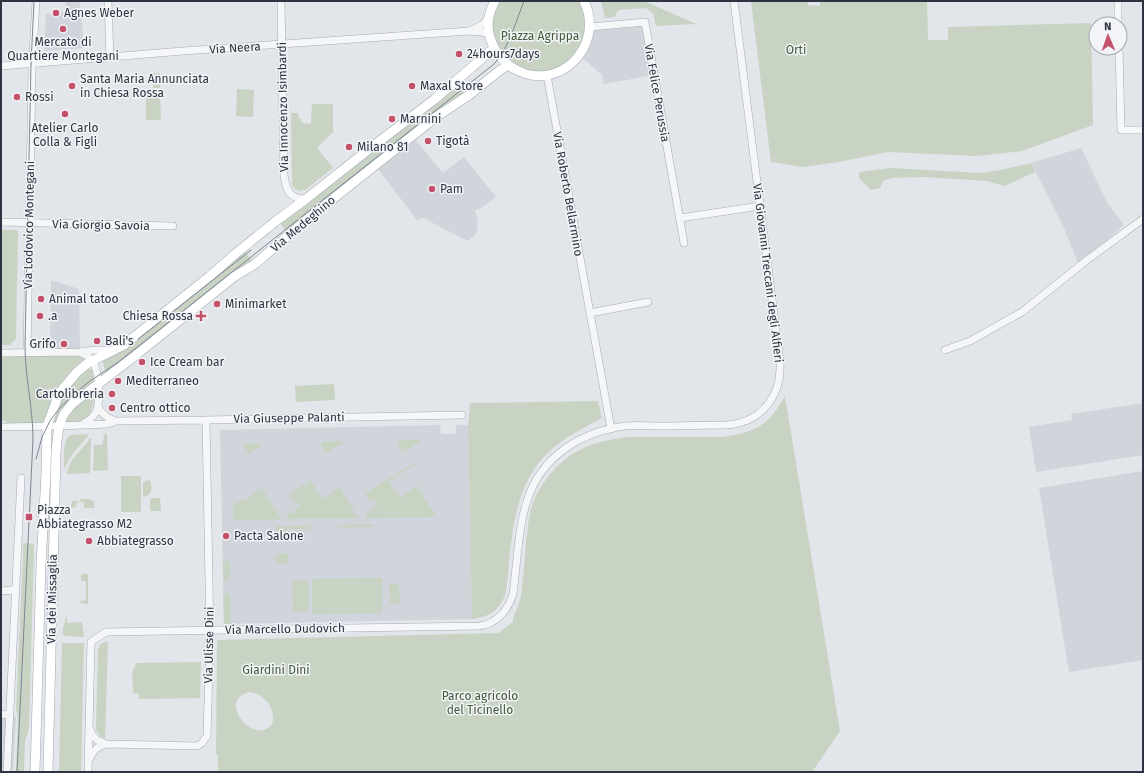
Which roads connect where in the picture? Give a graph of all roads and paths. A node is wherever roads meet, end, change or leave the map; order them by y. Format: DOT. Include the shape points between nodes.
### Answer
graph roads {
  1 [pos="36,1"];
  2 [pos="108,1"];
  3 [pos="281,1"];
  4 [pos="495,1"];
  5 [pos="584,1"];
  6 [pos="734,1"];
  7 [pos="1118,1"];
  8 [pos="1118,16"];
  9 [pos="489,17"];
  10 [pos="590,27"];
  11 [pos="469,31"];
  12 [pos="489,34"];
  13 [pos="282,44"];
  14 [pos="494,48"];
  15 [pos="1119,56"];
  16 [pos="110,58"];
  17 [pos="32,64"];
  18 [pos="508,65"];
  19 [pos="1,66"];
  20 [pos="547,75"];
  21 [pos="1143,130"];
  22 [pos="306,199"];
  23 [pos="760,206"];
  24 [pos="680,218"];
  25 [pos="1143,219"];
  26 [pos="1,222"];
  27 [pos="29,224"];
  28 [pos="173,226"];
  29 [pos="684,243"];
  30 [pos="648,302"];
  31 [pos="590,313"];
  32 [pos="115,350"];
  33 [pos="945,350"];
  34 [pos="79,352"];
  35 [pos="1,353"];
  36 [pos="26,353"];
  37 [pos="92,361"];
  38 [pos="98,384"];
  39 [pos="98,406"];
  40 [pos="462,414"];
  41 [pos="206,420"];
  42 [pos="116,422"];
  43 [pos="82,424"];
  44 [pos="48,426"];
  45 [pos="59,426"];
  46 [pos="1,427"];
  47 [pos="611,429"];
  48 [pos="21,478"];
  49 [pos="16,590"];
  50 [pos="1,591"];
  51 [pos="476,626"];
  52 [pos="210,630"];
  53 [pos="1,714"];
  54 [pos="10,715"];
  55 [pos="89,722"];
  56 [pos="106,744"];
  57 [pos="88,763"];
  58 [pos="7,772"];
  59 [pos="35,772"];
  60 [pos="48,772"];
  61 [pos="88,772"];
  1 -- 17 [label="street, Via Lodovico Montegani"];
  2 -- 16 [label="street"];
  3 -- 13 [label="street, Via Innocenzo Isimbardi"];
  4 -- 9 [label="main road"];
  5 -- 10 [label="main road"];
  6 -- 23 [label="street, Via Giovanni Treccani degli Alfieri"];
  7 -- 8 [label="street"];
  9 -- 11 [label="street, Via Neera" via="482,25"];
  9 -- 12 [label="main road"];
  10 -- 20 [label="main road" via="586,45 576,60 566,68"];
  10 -- 24 [label="street, Via Felice Perussia" via="645,22"];
  11 -- 12 [label="street, Via Neera"];
  11 -- 13 [label="street, Via Neera"];
  12 -- 14 [label="main road"];
  13 -- 16 [label="street, Via Neera"];
  13 -- 22 [label="street, Via Innocenzo Isimbardi" via="284,175 292,197"];
  14 -- 18 [label="main road"];
  14 -- 22 [label="main road, Via Medeghino" via="435,98"];
  15 -- 21 [label="street" via="1121,130"];
  16 -- 17 [label="street, Via Neera"];
  17 -- 19 [label="street, Via Neera"];
  17 -- 27 [label="street, Via Lodovico Montegani"];
  18 -- 20 [label="main road" via="523,73"];
  18 -- 38 [label="main road, Via Medeghino" via="436,117 255,264 235,276"];
  20 -- 31 [label="street, Via Roberto Bellarmino"];
  22 -- 32 [label="main road, Via Medeghino"];
  23 -- 24 [label="street"];
  23 -- 47 [label="street, Via Giovanni Treccani degli Alfieri" via="781,370 777,388 768,404 758,414 736,424 627,426"];
  24 -- 29 [label="street, Via Felice Perussia"];
  25 -- 33 [label="street" via="1022,312 970,341"];
  26 -- 27 [label="street, Via Giorgio Savoia"];
  27 -- 28 [label="street, Via Giorgio Savoia"];
  27 -- 36 [label="street, Via Lodovico Montegani"];
  30 -- 31 [label="street"];
  31 -- 47 [label="street, Via Roberto Bellarmino"];
  32 -- 34 [label="street"];
  32 -- 37 [label="main road, Via Medeghino"];
  34 -- 36 [label="street"];
  34 -- 37 [label="street"];
  35 -- 36 [label="street"];
  37 -- 38 [label="street" via="97,372"];
  37 -- 44 [label="main road, Via dei Missaglia" via="76,372 65,385 57,399"];
  38 -- 39 [label="street"];
  38 -- 45 [label="main road, Via Medeghino" via="72,404"];
  39 -- 42 [label="street" via="104,416"];
  39 -- 43 [label="street" via="89,421"];
  40 -- 41 [label="street, Via Giuseppe Palanti"];
  41 -- 42 [label="street, Via Giuseppe Palanti"];
  41 -- 52 [label="street, Via Ulisse Dini"];
  42 -- 43 [label="street, Via Giuseppe Palanti"];
  43 -- 45 [label="street, Via Giuseppe Palanti"];
  44 -- 45 [label="street, Via Giuseppe Palanti"];
  44 -- 46 [label="street, Via Giuseppe Palanti"];
  44 -- 59 [label="main road, Via dei Missaglia"];
  45 -- 60 [label="main road, Via dei Missaglia"];
  47 -- 51 [label="street, Via Giovanni Treccani degli Alfieri" via="583,438 564,449 539,474 524,513 513,594 509,604 496,620"];
  48 -- 49 [label="street"];
  49 -- 50 [label="street"];
  49 -- 54 [label="street"];
  51 -- 52 [label="street, Via Marcello Dudovich"];
  52 -- 55 [label="street, Via Marcello Dudovich" via="106,632 91,642"];
  52 -- 56 [label="street, Via Ulisse Dini" via="207,736 204,741 200,745 192,746"];
  53 -- 54 [label="street"];
  54 -- 58 [label="street"];
  55 -- 56 [label="street" via="94,738"];
  55 -- 57 [label="street"];
  56 -- 57 [label="street" via="91,754"];
  57 -- 61 [label="street"];
}
